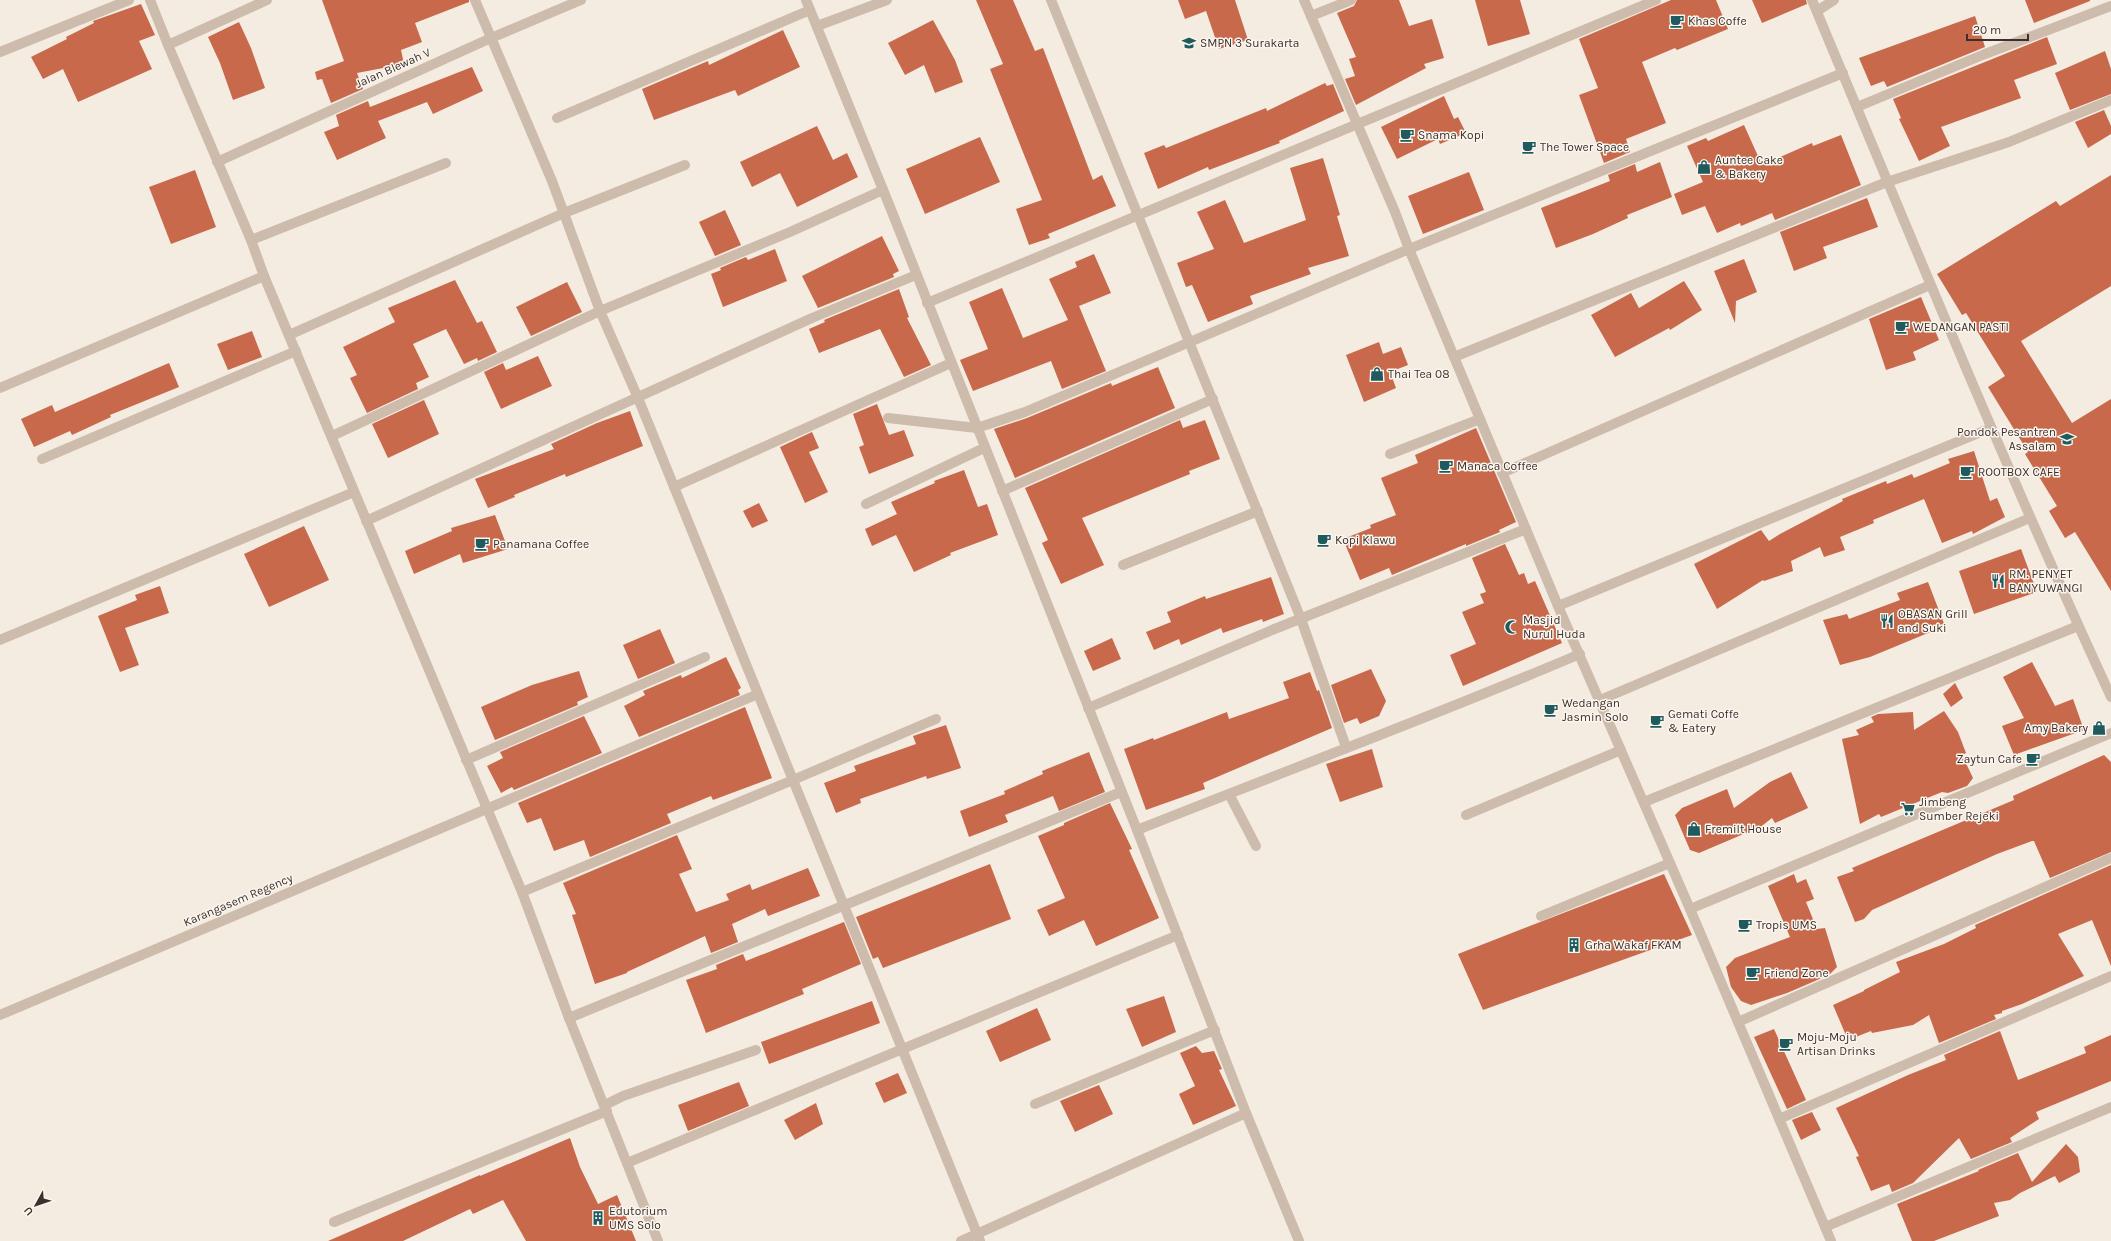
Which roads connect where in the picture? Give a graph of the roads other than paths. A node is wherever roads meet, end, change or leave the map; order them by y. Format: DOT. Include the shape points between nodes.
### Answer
graph roads {
  1 [pos="129,0"];
  2 [pos="150,0"];
  3 [pos="268,0"];
  4 [pos="476,0"];
  5 [pos="582,0"];
  6 [pos="806,0"];
  7 [pos="887,0"];
  8 [pos="1051,0"];
  9 [pos="1304,0"];
  10 [pos="1351,0"];
  11 [pos="1656,0"];
  12 [pos="1812,0"];
  13 [pos="1834,0"];
  14 [pos="2111,6"];
  15 [pos="810,10"];
  16 [pos="1816,11"];
  17 [pos="1311,16"];
  18 [pos="816,26"];
  19 [pos="491,38"];
  20 [pos="168,46"];
  21 [pos="0,52"];
  22 [pos="1843,73"];
  23 [pos="2111,100"];
  24 [pos="1857,107"];
  25 [pos="557,118"];
  26 [pos="1356,123"];
  27 [pos="216,162"];
  28 [pos="446,163"];
  29 [pos="685,165"];
  30 [pos="1887,182"];
  31 [pos="883,190"];
  32 [pos="564,213"];
  33 [pos="1138,214"];
  34 [pos="251,240"];
  35 [pos="1409,249"];
  36 [pos="916,275"];
  37 [pos="264,276"];
  38 [pos="1930,285"];
  39 [pos="926,303"];
  40 [pos="600,311"];
  41 [pos="289,335"];
  42 [pos="1190,341"];
  43 [pos="296,351"];
  44 [pos="1454,357"];
  45 [pos="951,363"];
  46 [pos="0,388"];
  47 [pos="638,398"];
  48 [pos="1213,399"];
  49 [pos="888,418"];
  50 [pos="1480,419"];
  51 [pos="977,428"];
  52 [pos="1991,428"];
  53 [pos="332,436"];
  54 [pos="984,448"];
  55 [pos="1390,454"];
  56 [pos="42,459"];
  57 [pos="1502,473"];
  58 [pos="674,487"];
  59 [pos="1002,491"];
  60 [pos="354,492"];
  61 [pos="866,504"];
  62 [pos="1258,511"];
  63 [pos="2030,518"];
  64 [pos="366,521"];
  65 [pos="1526,529"];
  66 [pos="1123,565"];
  67 [pos="1558,606"];
  68 [pos="1302,619"];
  69 [pos="2078,626"];
  70 [pos="0,640"];
  71 [pos="1580,654"];
  72 [pos="705,658"];
  73 [pos="758,694"];
  74 [pos="2111,697"];
  75 [pos="1600,700"];
  76 [pos="1088,708"];
  77 [pos="936,719"];
  78 [pos="2111,733"];
  79 [pos="1346,747"];
  80 [pos="1621,750"];
  81 [pos="466,760"];
  82 [pos="793,780"];
  83 [pos="1121,792"];
  84 [pos="1229,794"];
  85 [pos="1644,802"];
  86 [pos="487,809"];
  87 [pos="1466,815"];
  88 [pos="1137,830"];
  89 [pos="1256,846"];
  90 [pos="2111,858"];
  91 [pos="1670,863"];
  92 [pos="522,892"];
  93 [pos="844,907"];
  94 [pos="1690,909"];
  95 [pos="1541,916"];
  96 [pos="1178,935"];
  97 [pos="2111,976"];
  98 [pos="0,1015"];
  99 [pos="569,1018"];
  100 [pos="1738,1022"];
  101 [pos="1215,1030"];
  102 [pos="756,1050"];
  103 [pos="902,1050"];
  104 [pos="1035,1104"];
  105 [pos="2111,1107"];
  106 [pos="606,1108"];
  107 [pos="1246,1113"];
  108 [pos="1779,1119"];
  109 [pos="627,1163"];
  110 [pos="334,1222"];
  111 [pos="1825,1227"];
  112 [pos="978,1238"];
  113 [pos="658,1241"];
  114 [pos="961,1241"];
  115 [pos="1299,1241"];
  116 [pos="1831,1241"];
  1 -- 21 [label="street"];
  2 -- 20 [label="street"];
  3 -- 20 [label="street"];
  4 -- 19 [label="street"];
  5 -- 19 [label="street, Jalan Blewah V"];
  6 -- 15 [label="street"];
  7 -- 18 [label="street"];
  8 -- 33 [label="street"];
  9 -- 17 [label="street"];
  10 -- 17 [label="street"];
  11 -- 26 [label="street"];
  12 -- 16 [label="street"];
  13 -- 16 [label="street"];
  14 -- 24 [label="street" via="1984,54"];
  15 -- 18 [label="street"];
  15 -- 25 [label="street"];
  16 -- 22 [label="street"];
  17 -- 26 [label="street"];
  18 -- 31 [label="street"];
  19 -- 27 [label="street, Jalan Blewah V"];
  19 -- 32 [label="street"];
  20 -- 27 [label="street"];
  22 -- 24 [label="street"];
  22 -- 35 [label="street"];
  23 -- 30 [label="street" via="2009,142"];
  24 -- 30 [label="street"];
  26 -- 33 [label="street"];
  26 -- 35 [label="street"];
  27 -- 34 [label="street"];
  28 -- 34 [label="street"];
  29 -- 32 [label="street"];
  30 -- 38 [label="street"];
  30 -- 44 [label="street"];
  31 -- 36 [label="street"];
  31 -- 40 [label="street" via="790,232"];
  32 -- 40 [label="street"];
  32 -- 41 [label="street"];
  33 -- 39 [label="street"];
  33 -- 42 [label="street"];
  34 -- 37 [label="street"];
  35 -- 42 [label="street"];
  35 -- 44 [label="street"];
  36 -- 39 [label="street"];
  36 -- 47 [label="street" via="812,318"];
  37 -- 41 [label="street"];
  37 -- 46 [label="street"];
  38 -- 52 [label="street"];
  38 -- 57 [label="street"];
  39 -- 45 [label="street"];
  40 -- 47 [label="street"];
  40 -- 53 [label="street"];
  41 -- 43 [label="street"];
  42 -- 48 [label="street"];
  42 -- 51 [label="street" via="1081,390"];
  43 -- 53 [label="street"];
  43 -- 56 [label="street"];
  44 -- 50 [label="street"];
  45 -- 51 [label="street"];
  45 -- 58 [label="street"];
  47 -- 58 [label="street"];
  47 -- 64 [label="street"];
  48 -- 59 [label="street"];
  48 -- 62 [label="street"];
  49 -- 51 [label="street"];
  50 -- 55 [label="street"];
  50 -- 57 [label="street"];
  51 -- 54 [label="street"];
  52 -- 63 [label="street"];
  52 -- 67 [label="street"];
  53 -- 60 [label="street"];
  54 -- 59 [label="street"];
  54 -- 61 [label="street"];
  57 -- 65 [label="street"];
  58 -- 73 [label="street"];
  59 -- 76 [label="street"];
  60 -- 64 [label="street"];
  60 -- 70 [label="street"];
  62 -- 66 [label="street"];
  62 -- 68 [label="street"];
  63 -- 69 [label="street"];
  63 -- 75 [label="street"];
  64 -- 81 [label="street"];
  65 -- 67 [label="street"];
  65 -- 68 [label="street"];
  67 -- 71 [label="street"];
  68 -- 76 [label="street"];
  68 -- 79 [label="street"];
  69 -- 74 [label="street"];
  69 -- 85 [label="street"];
  71 -- 75 [label="street"];
  71 -- 79 [label="street" via="1480,696"];
  72 -- 81 [label="street"];
  73 -- 82 [label="street"];
  73 -- 86 [label="street, Karangasem Regency"];
  75 -- 80 [label="street"];
  76 -- 83 [label="street"];
  77 -- 82 [label="street"];
  78 -- 94 [label="street"];
  79 -- 84 [label="street"];
  80 -- 85 [label="street"];
  80 -- 87 [label="street"];
  81 -- 86 [label="street"];
  82 -- 92 [label="street"];
  82 -- 93 [label="street"];
  83 -- 88 [label="street"];
  83 -- 93 [label="street"];
  84 -- 88 [label="street"];
  84 -- 89 [label="street"];
  85 -- 91 [label="street"];
  86 -- 92 [label="street"];
  86 -- 98 [label="street, Karangasem Regency"];
  88 -- 96 [label="street"];
  90 -- 100 [label="street"];
  91 -- 94 [label="street"];
  91 -- 95 [label="street"];
  92 -- 99 [label="street"];
  93 -- 99 [label="street"];
  93 -- 103 [label="street"];
  94 -- 100 [label="street"];
  96 -- 101 [label="street"];
  96 -- 103 [label="street"];
  97 -- 108 [label="street"];
  99 -- 106 [label="street"];
  100 -- 108 [label="street"];
  101 -- 104 [label="street"];
  101 -- 107 [label="street"];
  102 -- 106 [label="street" via="623,1096"];
  103 -- 109 [label="street"];
  103 -- 112 [label="street"];
  105 -- 111 [label="street"];
  106 -- 109 [label="street"];
  106 -- 110 [label="street"];
  107 -- 112 [label="street"];
  107 -- 115 [label="street"];
  108 -- 111 [label="street"];
  109 -- 113 [label="street"];
  111 -- 116 [label="street"];
  112 -- 114 [label="street"];
}
